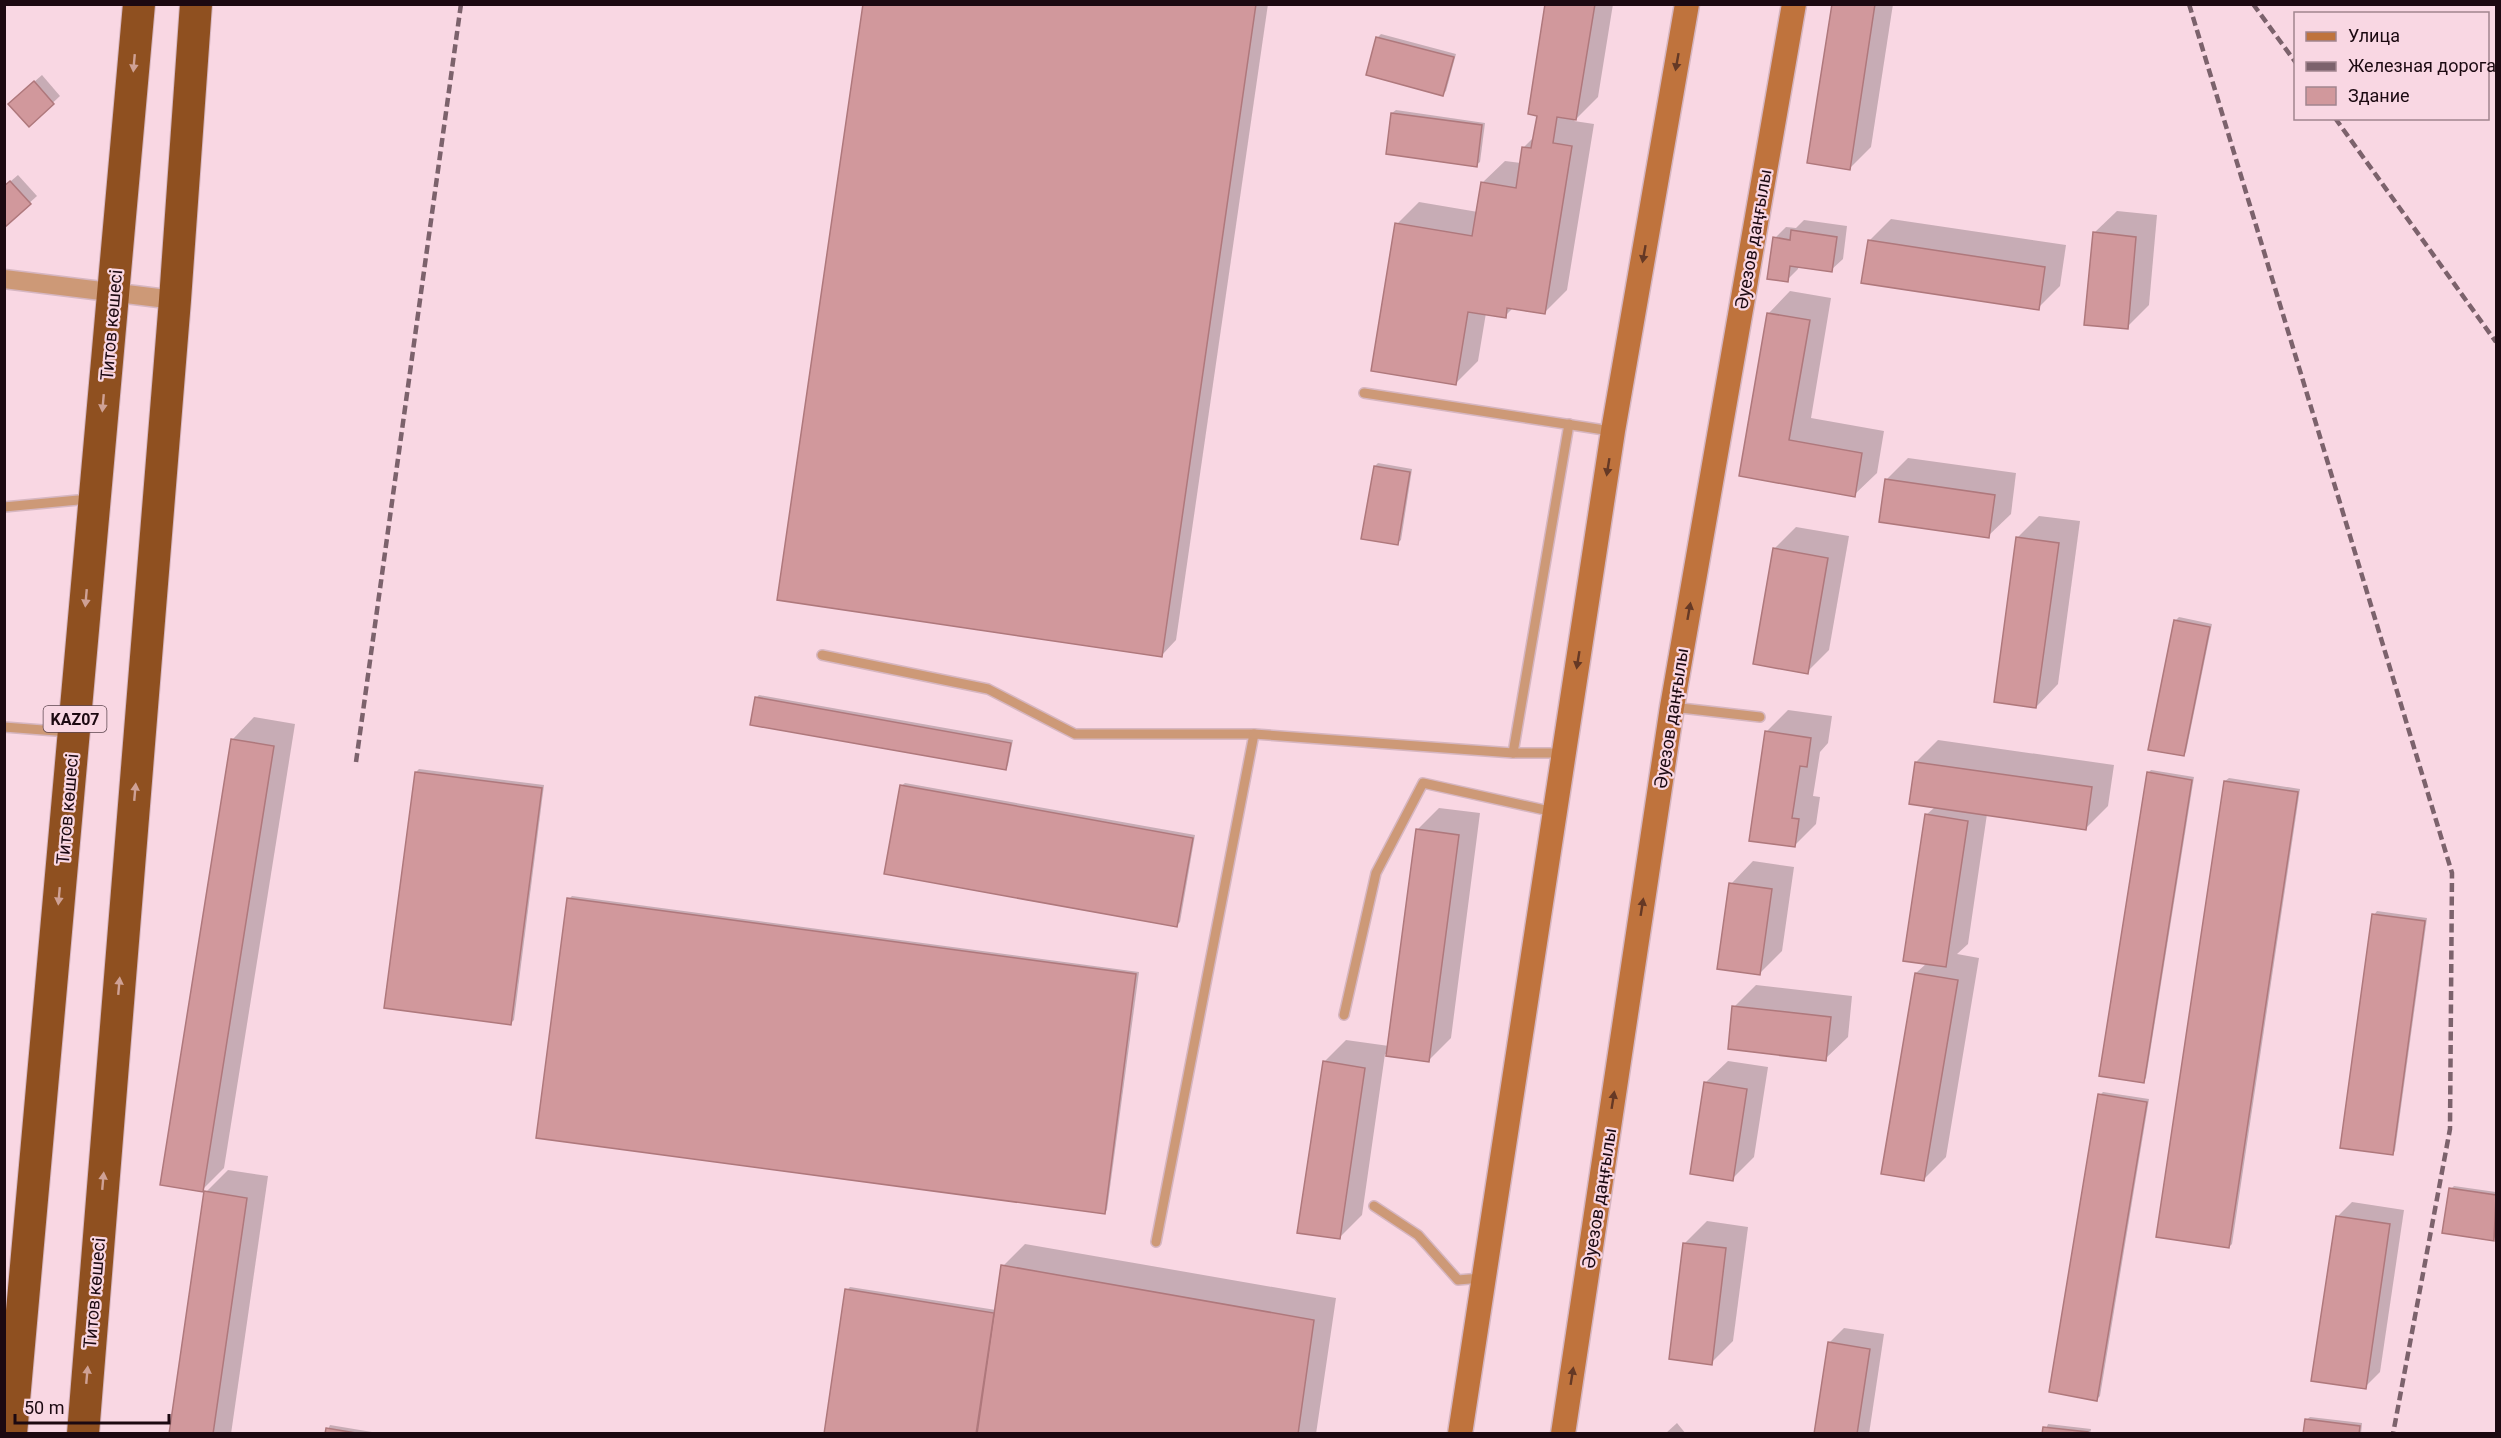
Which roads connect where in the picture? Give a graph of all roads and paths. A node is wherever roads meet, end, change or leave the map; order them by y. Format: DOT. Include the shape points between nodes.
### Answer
graph roads {
  1 [pos="139,4"];
  2 [pos="196,4"];
  3 [pos="1687,4"];
  4 [pos="1794,4"];
  5 [pos="4,279"];
  6 [pos="114,293"];
  7 [pos="175,300"];
  8 [pos="1364,393"];
  9 [pos="1569,424"];
  10 [pos="1613,431"];
  11 [pos="95,499"];
  12 [pos="4,507"];
  13 [pos="822,654"];
  14 [pos="1672,707"];
  15 [pos="1760,717"];
  16 [pos="4,727"];
  17 [pos="74,733"];
  18 [pos="1254,734"];
  19 [pos="1513,753"];
  20 [pos="1563,753"];
  21 [pos="1554,812"];
  22 [pos="1344,1015"];
  23 [pos="1374,1206"];
  24 [pos="1156,1242"];
  25 [pos="1484,1278"];
  26 [pos="11,1434"];
  27 [pos="83,1434"];
  28 [pos="1460,1434"];
  29 [pos="1563,1434"];
  1 -- 6 [label="highway, Титов көшесі / KAZ07, one-way"];
  2 -- 7 [label="highway, Титов көшесі"];
  3 -- 10 [label="main road, one-way"];
  14 -- 4 [label="main road, Әуезов даңғылы, one-way"];
  5 -- 6 [label="street"];
  6 -- 7 [label="street"];
  6 -- 11 [label="highway, Титов көшесі / KAZ07, one-way"];
  27 -- 7 [label="highway, Титов көшесі, one-way"];
  8 -- 9 [label="lane"];
  9 -- 10 [label="lane"];
  9 -- 19 [label="lane"];
  10 -- 20 [label="main road, one-way"];
  11 -- 12 [label="lane"];
  11 -- 17 [label="highway, Титов көшесі / KAZ07, one-way"];
  13 -- 18 [label="lane" via="988,689 1075,734"];
  14 -- 15 [label="lane"];
  29 -- 14 [label="main road, Әуезов даңғылы, one-way"];
  16 -- 17 [label="lane"];
  17 -- 26 [label="highway, Титов көшесі / KAZ07, one-way"];
  18 -- 19 [label="lane"];
  18 -- 24 [label="lane"];
  19 -- 20 [label="lane"];
  20 -- 21 [label="main road"];
  21 -- 22 [label="lane" via="1423,783 1376,873"];
  21 -- 25 [label="main road"];
  23 -- 25 [label="lane" via="1418,1235 1458,1280"];
  25 -- 28 [label="main road"];
}
